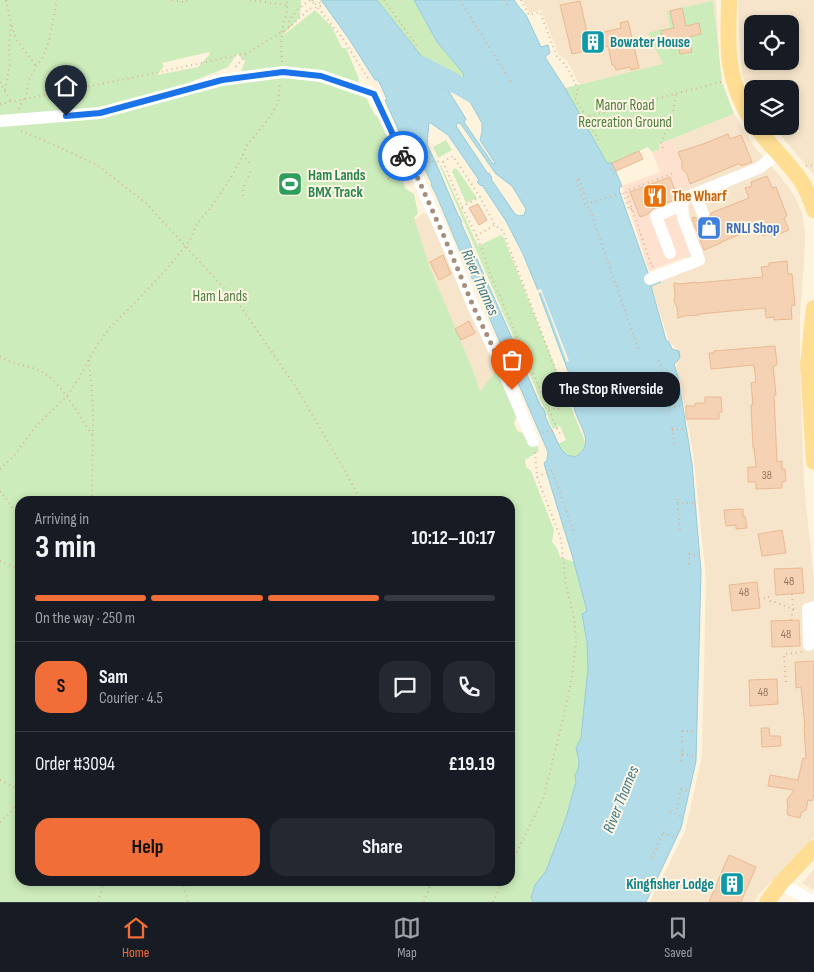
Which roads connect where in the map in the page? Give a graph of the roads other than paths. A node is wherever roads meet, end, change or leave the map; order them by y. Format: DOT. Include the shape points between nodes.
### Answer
graph roads {
  1 [pos="729,0"];
  2 [pos="744,105"];
  3 [pos="0,121"];
  4 [pos="762,135"];
  5 [pos="778,153"];
  6 [pos="695,194"];
  7 [pos="682,205"];
  8 [pos="814,210"];
  9 [pos="703,214"];
  10 [pos="670,253"];
  11 [pos="650,279"];
  12 [pos="814,308"];
  13 [pos="537,439"];
  14 [pos="814,462"];
  15 [pos="811,608"];
  16 [pos="808,648"];
  17 [pos="814,848"];
  18 [pos="781,883"];
  19 [pos="766,902"];
  20 [pos="814,902"];
  1 -- 2 [label="main road" via="729,57 733,80"];
  3 -- 13 [label="street" via="100,113 222,80 283,72 321,76 374,94 405,161 415,172 474,308"];
  4 -- 5 [label="main road"];
  5 -- 6 [label="street" via="759,168"];
  5 -- 8 [label="main road" via="803,184"];
  6 -- 7 [label="street" via="685,198"];
  6 -- 9 [label="street"];
  7 -- 10 [label="street" via="656,216"];
  7 -- 11 [label="street" via="683,217 699,260"];
  12 -- 14 [label="main road" via="808,365"];
  15 -- 16 [label="street"];
  17 -- 18 [label="main road"];
  18 -- 19 [label="main road"];
  18 -- 20 [label="street"];
}
